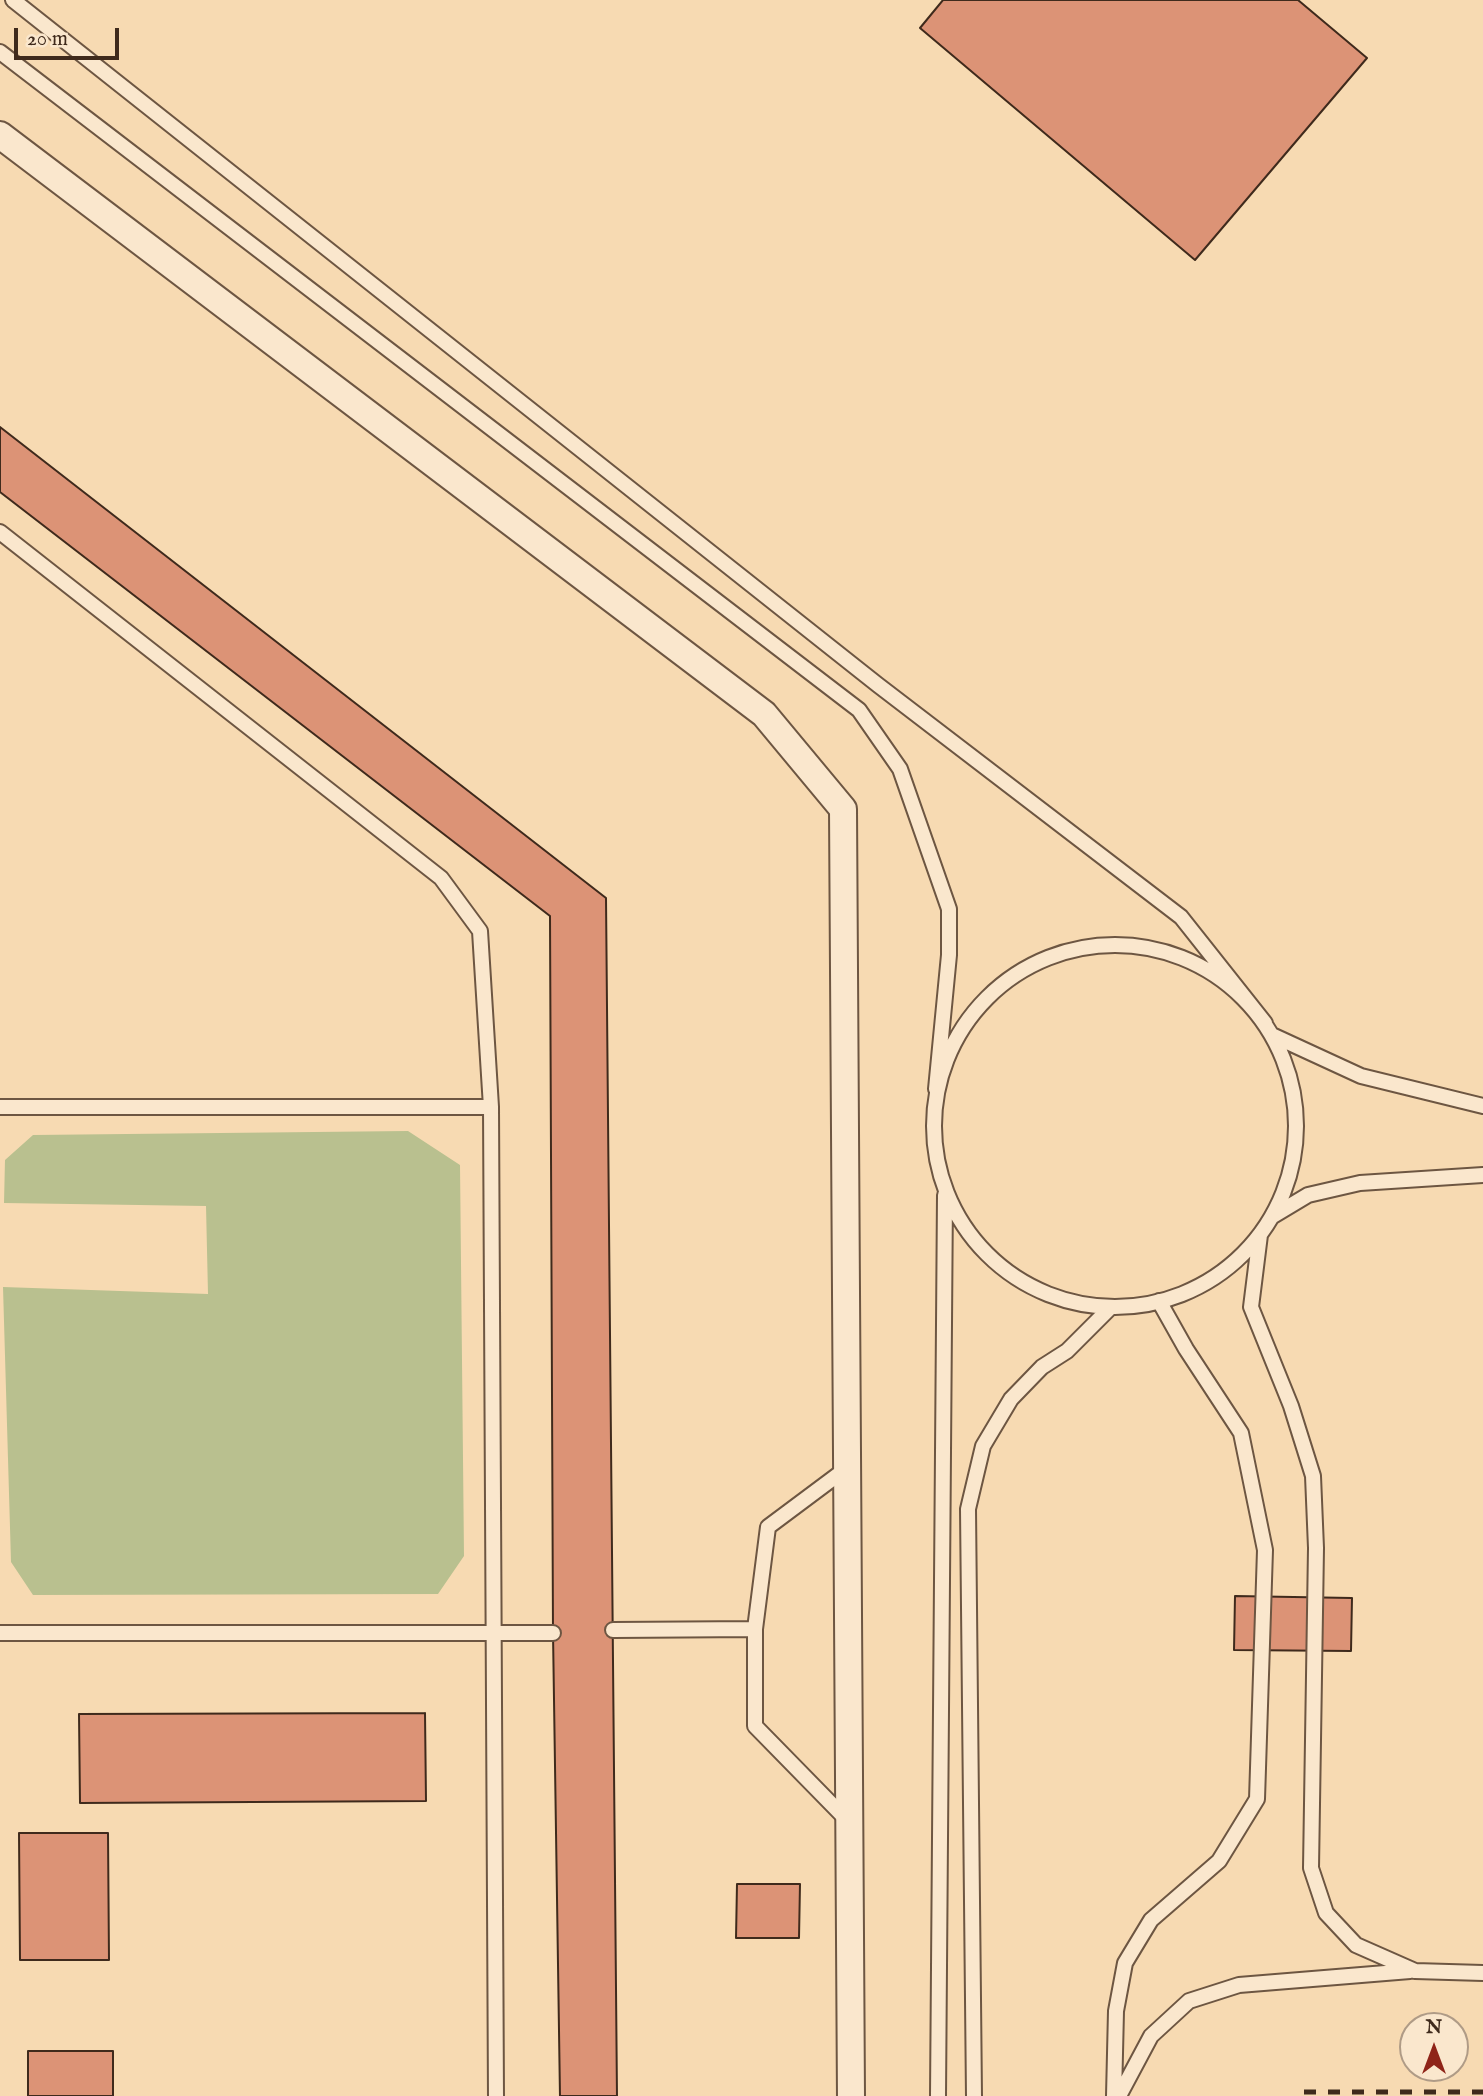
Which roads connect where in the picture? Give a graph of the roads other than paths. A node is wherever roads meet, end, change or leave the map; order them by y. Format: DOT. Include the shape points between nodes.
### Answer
graph roads {
  1 [pos="13,0"];
  2 [pos="0,52"];
  3 [pos="0,135"];
  4 [pos="0,532"];
  5 [pos="1269,1029"];
  6 [pos="936,1089"];
  7 [pos="1483,1106"];
  8 [pos="0,1107"];
  9 [pos="491,1107"];
  10 [pos="1483,1175"];
  11 [pos="945,1194"];
  12 [pos="1273,1216"];
  13 [pos="1260,1235"];
  14 [pos="1159,1301"];
  15 [pos="1111,1307"];
  16 [pos="846,1468"];
  17 [pos="755,1629"];
  18 [pos="613,1630"];
  19 [pos="0,1633"];
  20 [pos="553,1633"];
  21 [pos="494,1636"];
  22 [pos="849,1822"];
  23 [pos="1415,1971"];
  24 [pos="1483,1973"];
  25 [pos="496,2096"];
  26 [pos="851,2096"];
  27 [pos="938,2096"];
  28 [pos="974,2096"];
  29 [pos="1116,2096"];
  1 -- 5 [label="lane" via="878,685 1181,917"];
  2 -- 6 [label="lane" via="859,710 900,769 949,909"];
  3 -- 16 [label="street" via="764,713 843,808"];
  4 -- 9 [label="lane" via="441,878 480,932"];
  5 -- 6 [label="lane" via="1229,984 1183,958 1132,945 1079,948 1029,966 986,998 955,1040"];
  5 -- 7 [label="lane" via="1361,1076"];
  5 -- 12 [label="lane" via="1288,1069 1296,1107 1291,1169"];
  6 -- 11 [label="lane" via="933,1142"];
  8 -- 9 [label="lane"];
  9 -- 21 [label="lane"];
  10 -- 12 [label="lane" via="1360,1183 1308,1195"];
  11 -- 15 [label="lane" via="962,1225 1011,1275 1053,1296"];
  11 -- 27 [label="lane"];
  12 -- 13 [label="lane"];
  13 -- 14 [label="lane" via="1216,1277"];
  13 -- 23 [label="lane" via="1251,1307 1313,1476 1311,1868 1326,1913 1356,1945"];
  14 -- 15 [label="lane"];
  14 -- 29 [label="lane" via="1241,1433 1265,1550 1257,1799 1219,1861 1151,1920 1125,1963 1116,2011"];
  15 -- 28 [label="lane" via="1011,1399 983,1446 968,1509"];
  16 -- 17 [label="lane" via="768,1527"];
  16 -- 22 [label="street"];
  17 -- 18 [label="lane"];
  17 -- 22 [label="lane" via="755,1726"];
  19 -- 21 [label="lane"];
  20 -- 21 [label="lane"];
  21 -- 25 [label="lane"];
  22 -- 26 [label="street"];
  23 -- 24 [label="lane"];
  23 -- 29 [label="lane" via="1239,1985 1189,2001 1151,2036"];
}
